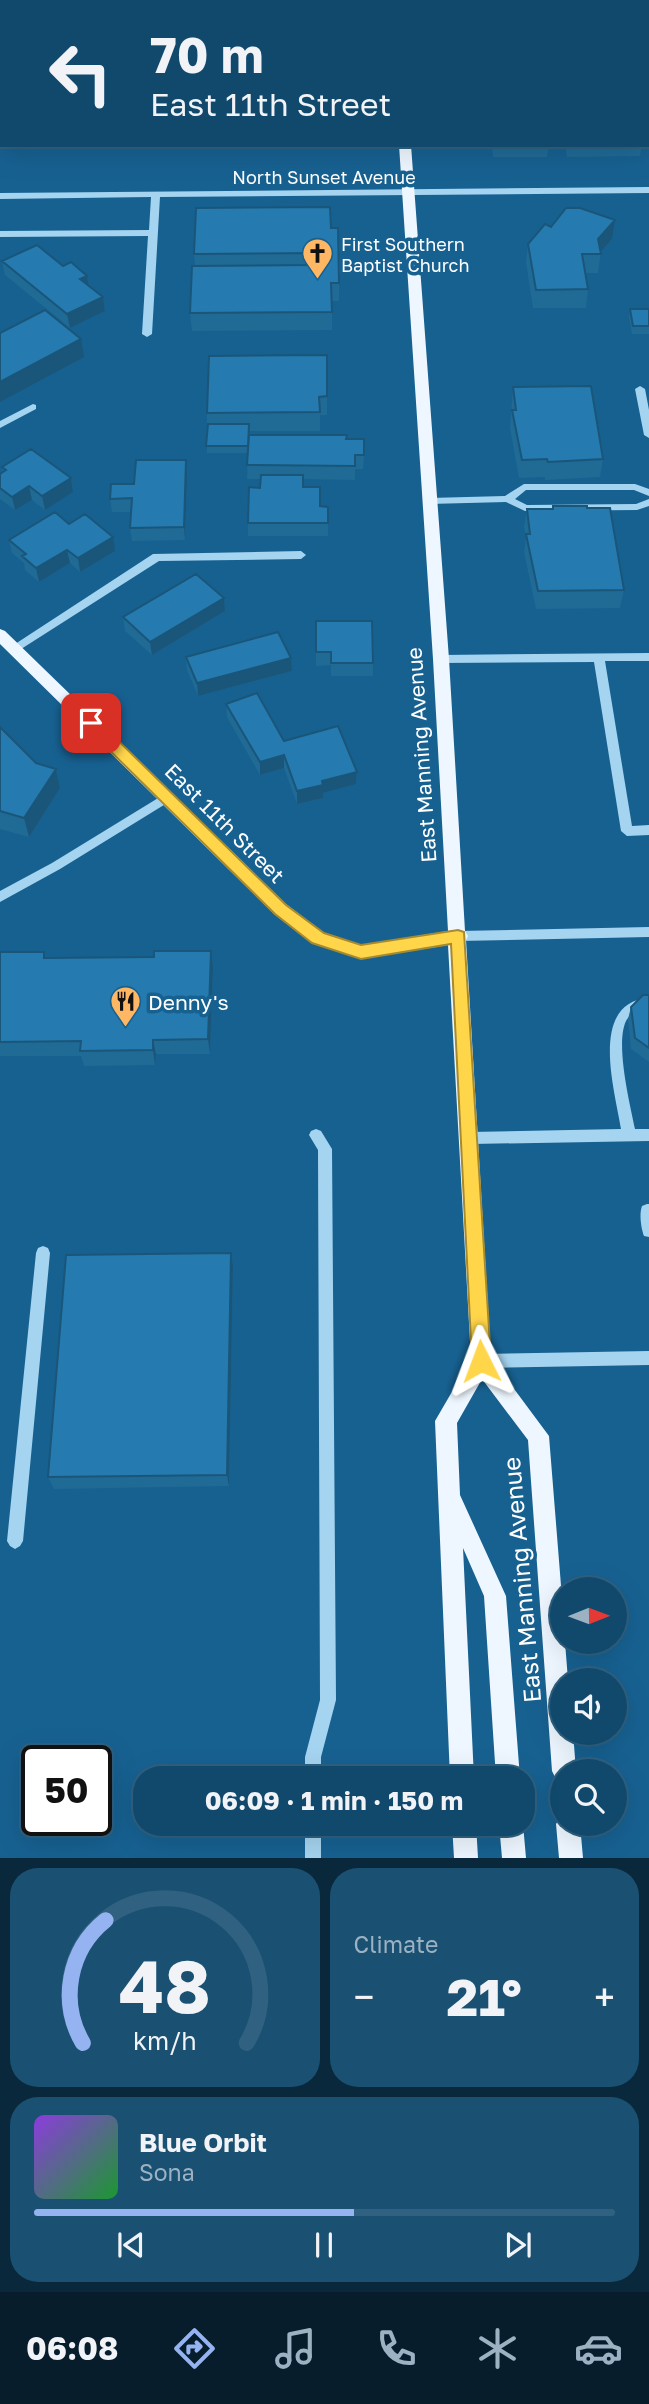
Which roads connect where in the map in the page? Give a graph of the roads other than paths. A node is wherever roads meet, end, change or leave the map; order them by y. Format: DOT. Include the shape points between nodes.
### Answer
graph roads {
  1 [pos="405,147"];
  2 [pos="649,190"];
  3 [pos="409,192"];
  4 [pos="156,194"];
  5 [pos="0,196"];
  6 [pos="153,233"];
  7 [pos="0,234"];
  8 [pos="147,334"];
  9 [pos="640,388"];
  10 [pos="33,407"];
  11 [pos="0,425"];
  12 [pos="649,435"];
  13 [pos="649,493"];
  14 [pos="507,499"];
  15 [pos="429,500"];
  16 [pos="649,502"];
  17 [pos="302,555"];
  18 [pos="0,635"];
  19 [pos="14,648"];
  20 [pos="649,657"];
  21 [pos="599,658"];
  22 [pos="441,659"];
  23 [pos="168,797"];
  24 [pos="649,830"];
  25 [pos="0,897"];
  26 [pos="649,932"];
  27 [pos="458,936"];
  28 [pos="649,1003"];
  29 [pos="316,1135"];
  30 [pos="629,1135"];
  31 [pos="649,1135"];
  32 [pos="471,1138"];
  33 [pos="647,1210"];
  34 [pos="649,1231"];
  35 [pos="43,1253"];
  36 [pos="649,1358"];
  37 [pos="481,1361"];
  38 [pos="450,1493"];
  39 [pos="15,1541"];
  40 [pos="563,1759"];
  41 [pos="313,1766"];
  42 [pos="461,1766"];
  43 [pos="507,1766"];
  44 [pos="313,1836"];
  45 [pos="465,1836"];
  46 [pos="512,1836"];
  47 [pos="569,1836"];
  48 [pos="313,1858"];
  49 [pos="466,1858"];
  50 [pos="514,1858"];
  51 [pos="571,1858"];
  1 -- 3 [label="main road, East Manning Avenue"];
  2 -- 3 [label="street, North Sunset Avenue"];
  3 -- 4 [label="street, North Sunset Avenue"];
  3 -- 15 [label="main road, East Manning Avenue"];
  4 -- 5 [label="street, North Sunset Avenue"];
  4 -- 6 [label="lane"];
  6 -- 7 [label="lane"];
  6 -- 8 [label="street"];
  9 -- 12 [label="lane"];
  10 -- 11 [label="lane"];
  13 -- 14 [label="street" via="635,487 524,488"];
  14 -- 15 [label="street"];
  14 -- 16 [label="street" via="525,508 637,507"];
  15 -- 22 [label="main road, East Manning Avenue"];
  17 -- 19 [label="street" via="157,557"];
  18 -- 19 [label="main road, East 11th Street"];
  19 -- 23 [label="main road, East 11th Street"];
  20 -- 21 [label="street"];
  21 -- 22 [label="street"];
  21 -- 24 [label="street" via="627,831"];
  22 -- 27 [label="main road, East Manning Avenue"];
  23 -- 25 [label="street"];
  23 -- 27 [label="main road, East 11th Street" via="280,909 318,938 361,952"];
  26 -- 27 [label="street"];
  27 -- 32 [label="main road, East Manning Avenue"];
  28 -- 30 [label="street" via="629,1009 617,1033"];
  29 -- 41 [label="street" via="325,1149 326,1162 328,1700"];
  30 -- 31 [label="street"];
  30 -- 32 [label="street"];
  32 -- 37 [label="main road, East Manning Avenue"];
  33 -- 34 [label="street"];
  35 -- 39 [label="street"];
  36 -- 37 [label="street"];
  37 -- 38 [label="main road" via="446,1421"];
  37 -- 40 [label="main road, East Manning Avenue" via="538,1436"];
  38 -- 42 [label="main road"];
  38 -- 43 [label="main road" via="495,1597"];
  44 -- 48 [label="street"];
  45 -- 49 [label="main road"];
  46 -- 50 [label="main road"];
  47 -- 51 [label="main road"];
}
